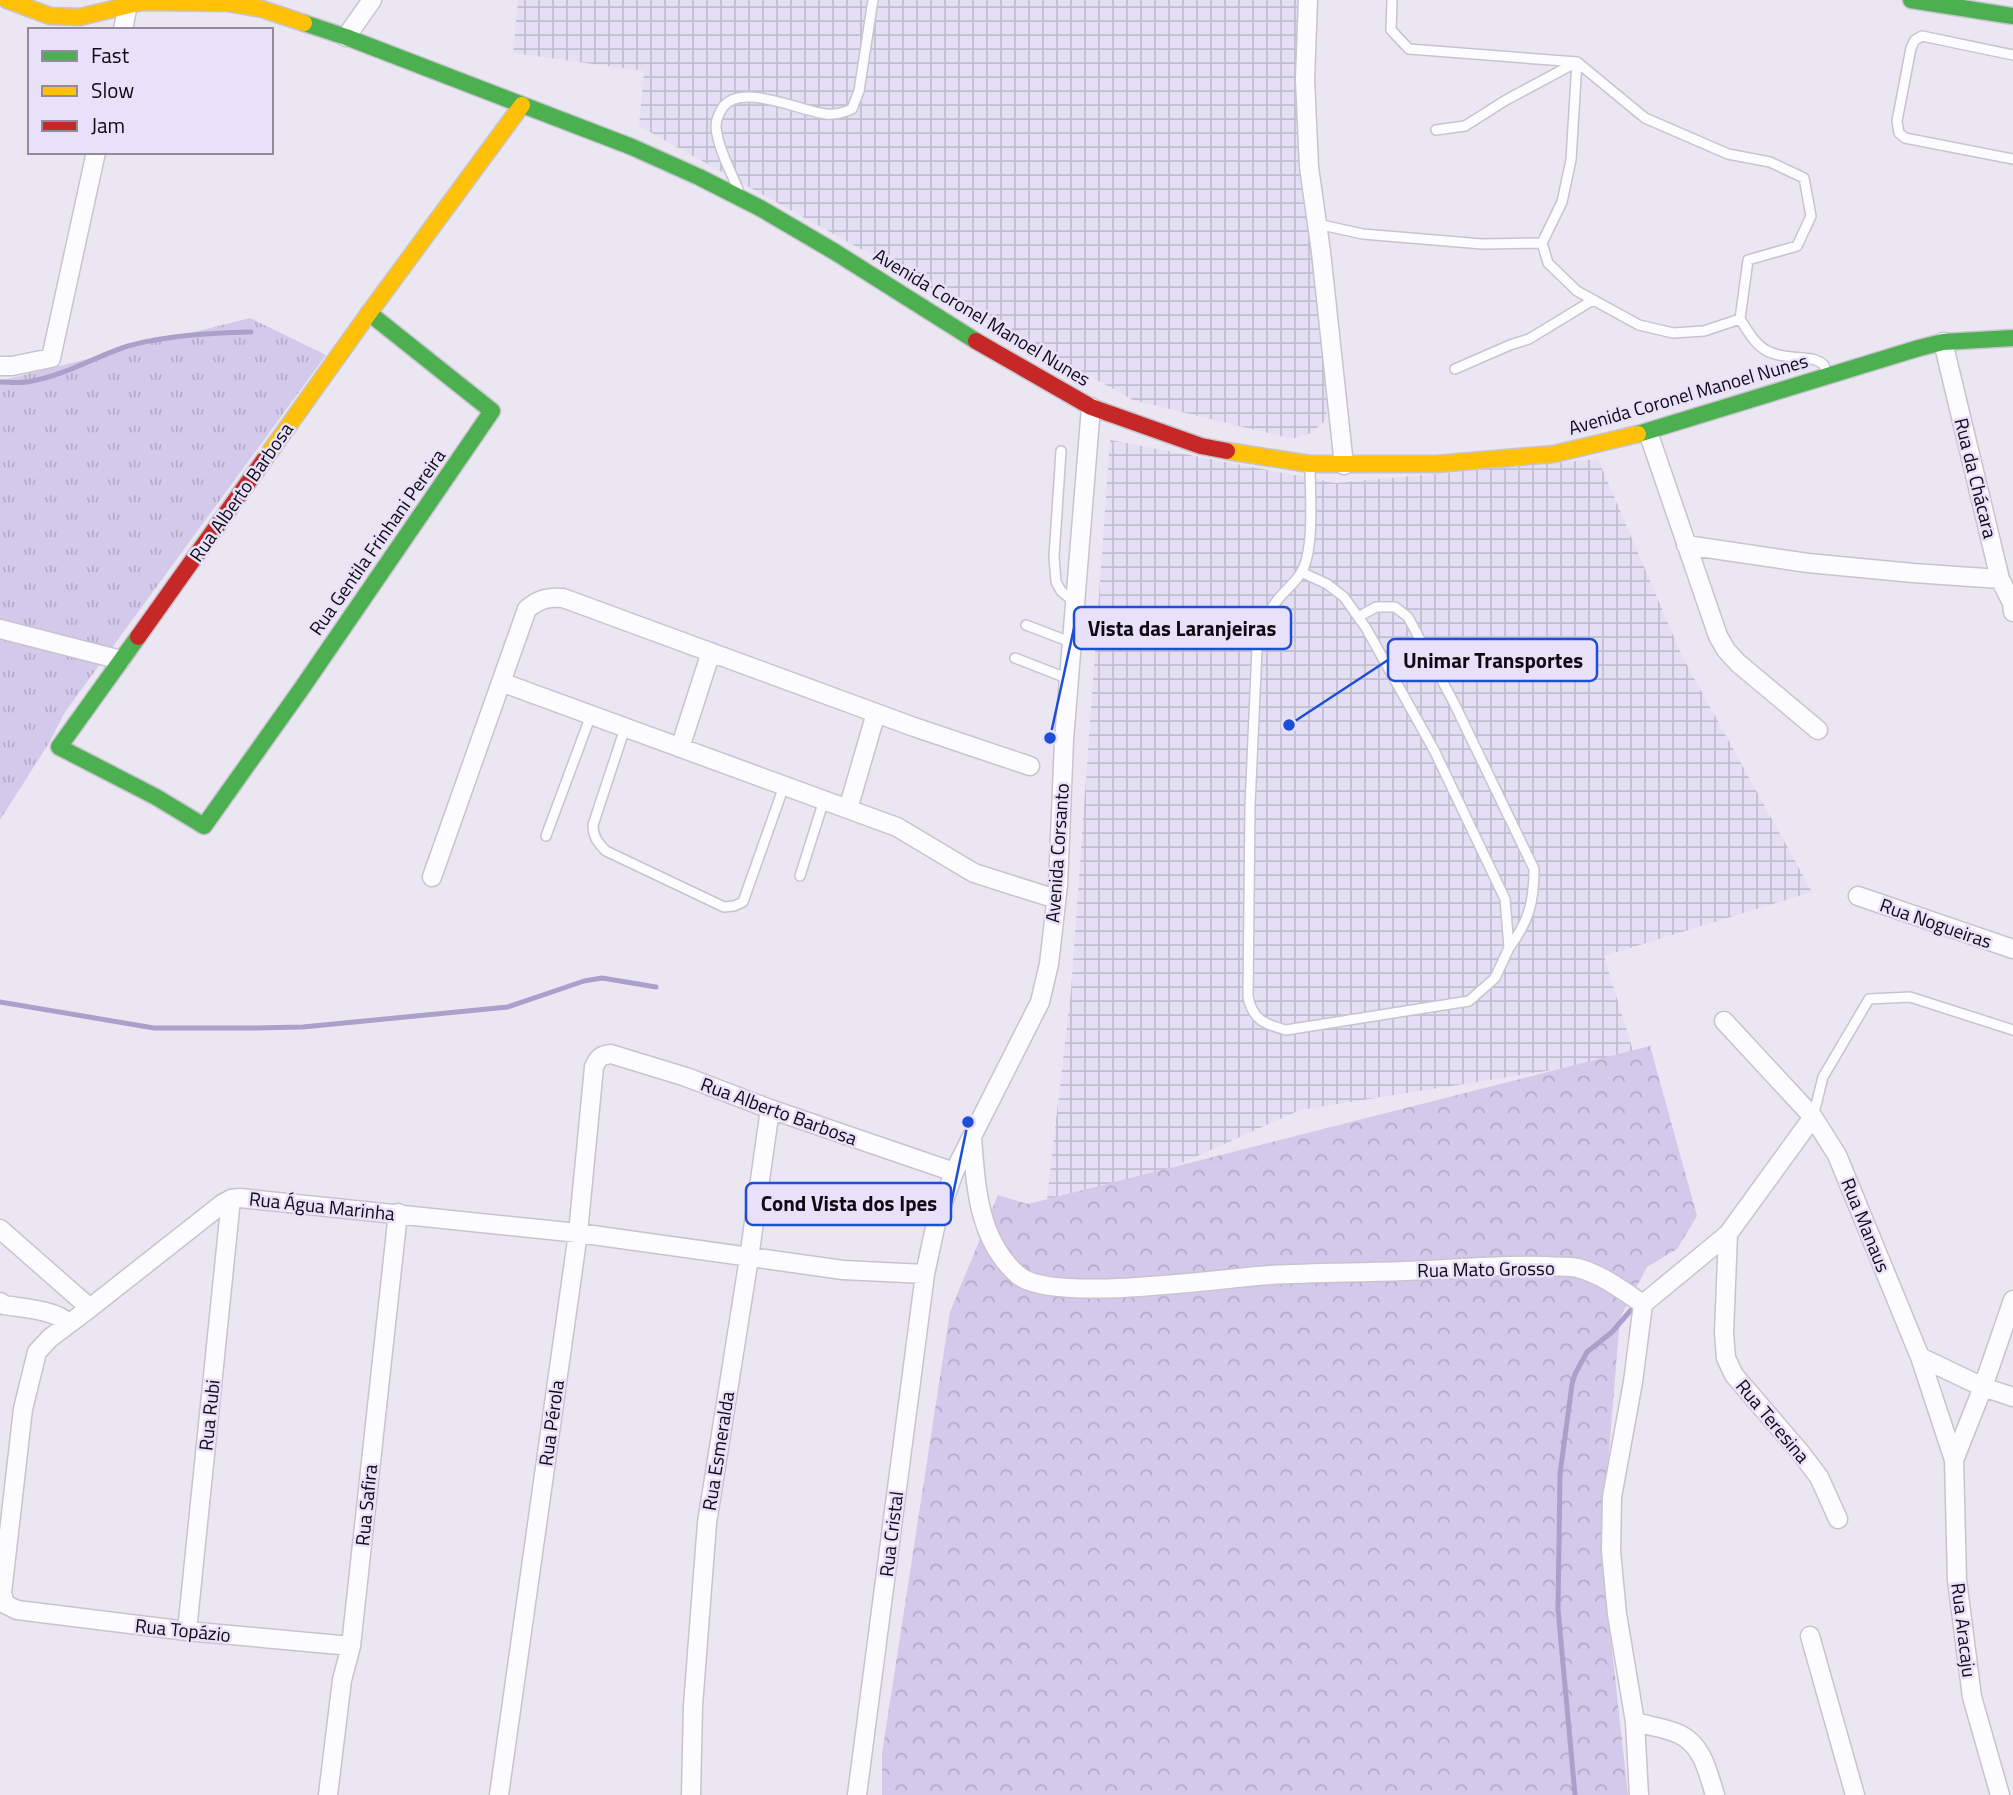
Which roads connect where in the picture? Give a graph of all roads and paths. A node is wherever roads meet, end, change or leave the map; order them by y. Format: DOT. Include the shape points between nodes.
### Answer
graph roads {
  1 [pos="7,0"];
  2 [pos="372,0"];
  3 [pos="873,0"];
  4 [pos="1308,0"];
  5 [pos="1392,0"];
  6 [pos="1911,0"];
  7 [pos="128,4"];
  8 [pos="2013,16"];
  9 [pos="123,28"];
  10 [pos="346,37"];
  11 [pos="2013,55"];
  12 [pos="1577,62"];
  13 [pos="522,105"];
  14 [pos="1436,130"];
  15 [pos="96,154"];
  16 [pos="2013,159"];
  17 [pos="742,199"];
  18 [pos="1317,224"];
  19 [pos="1542,243"];
  20 [pos="1593,300"];
  21 [pos="369,313"];
  22 [pos="1740,319"];
  23 [pos="2013,338"];
  24 [pos="1942,342"];
  25 [pos="0,366"];
  26 [pos="1455,369"];
  27 [pos="1828,376"];
  28 [pos="1091,407"];
  29 [pos="1648,432"];
  30 [pos="1061,451"];
  31 [pos="1310,464"];
  32 [pos="1344,465"];
  33 [pos="1686,545"];
  34 [pos="1301,572"];
  35 [pos="2000,579"];
  36 [pos="1076,603"];
  37 [pos="2013,606"];
  38 [pos="1358,617"];
  39 [pos="1026,625"];
  40 [pos="0,629"];
  41 [pos="1073,643"];
  42 [pos="711,652"];
  43 [pos="1015,658"];
  44 [pos="121,660"];
  45 [pos="1069,679"];
  46 [pos="502,682"];
  47 [pos="876,713"];
  48 [pos="591,715"];
  49 [pos="625,728"];
  50 [pos="1818,730"];
  51 [pos="680,748"];
  52 [pos="1030,766"];
  53 [pos="784,786"];
  54 [pos="824,800"];
  55 [pos="848,810"];
  56 [pos="204,826"];
  57 [pos="546,836"];
  58 [pos="800,876"];
  59 [pos="432,877"];
  60 [pos="1858,896"];
  61 [pos="1056,899"];
  62 [pos="1509,948"];
  63 [pos="2013,949"];
  64 [pos="1724,1021"];
  65 [pos="2013,1030"];
  66 [pos="604,1054"];
  67 [pos="770,1109"];
  68 [pos="1813,1117"];
  69 [pos="972,1138"];
  70 [pos="954,1172"];
  71 [pos="231,1199"];
  72 [pos="398,1213"];
  73 [pos="0,1229"];
  74 [pos="578,1233"];
  75 [pos="1728,1234"];
  76 [pos="749,1258"];
  77 [pos="925,1274"];
  78 [pos="2013,1300"];
  79 [pos="0,1302"];
  80 [pos="1643,1304"];
  81 [pos="90,1308"];
  82 [pos="68,1323"];
  83 [pos="1920,1357"];
  84 [pos="1983,1387"];
  85 [pos="2013,1397"];
  86 [pos="1954,1460"];
  87 [pos="8,1469"];
  88 [pos="1838,1519"];
  89 [pos="17,1610"];
  90 [pos="187,1631"];
  91 [pos="1810,1636"];
  92 [pos="351,1646"];
  93 [pos="1635,1722"];
  94 [pos="328,1795"];
  95 [pos="499,1795"];
  96 [pos="691,1795"];
  97 [pos="857,1795"];
  98 [pos="1639,1795"];
  99 [pos="1715,1795"];
  100 [pos="1855,1795"];
  101 [pos="2000,1795"];
  1 -- 7 [label="street, Avenida Coronel Manoel Nunes" via="50,16 80,17"];
  2 -- 10 [label="street"];
  3 -- 17 [label="lane" via="859,92 852,109 825,114 752,96 727,101 719,112 716,126"];
  4 -- 18 [label="street" via="1305,79"];
  5 -- 12 [label="lane" via="1391,30 1409,49"];
  6 -- 8 [label="street"];
  7 -- 9 [label="street"];
  7 -- 10 [label="street, Avenida Coronel Manoel Nunes" via="227,3 262,9"];
  10 -- 13 [label="street, Avenida Coronel Manoel Nunes"];
  11 -- 16 [label="lane" via="1922,36 1911,48 1897,121 1905,138"];
  12 -- 14 [label="lane" via="1465,126"];
  12 -- 19 [label="lane" via="1571,160 1562,202"];
  12 -- 22 [label="lane" via="1646,118 1728,153 1770,162 1804,178 1811,216 1797,246 1748,260"];
  13 -- 17 [label="street, Avenida Coronel Manoel Nunes" via="632,147"];
  13 -- 21 [label="street, Rua Alberto Barbosa"];
  15 -- 25 [label="street" via="51,358"];
  17 -- 28 [label="street, Avenida Coronel Manoel Nunes"];
  18 -- 19 [label="lane" via="1363,234 1482,244"];
  18 -- 32 [label="street"];
  19 -- 20 [label="lane" via="1548,263"];
  20 -- 22 [label="lane" via="1639,325 1673,333 1704,331"];
  20 -- 26 [label="lane" via="1529,339"];
  21 -- 44 [label="street, Rua Alberto Barbosa"];
  21 -- 56 [label="street, Rua Gentila Frinhani Pereira" via="492,411"];
  22 -- 27 [label="lane" via="1766,352 1816,359"];
  23 -- 24 [label="street, Avenida Coronel Manoel Nunes"];
  24 -- 27 [label="street, Avenida Coronel Manoel Nunes"];
  24 -- 35 [label="street, Rua da Chácara"];
  27 -- 29 [label="street, Avenida Coronel Manoel Nunes"];
  28 -- 31 [label="street, Avenida Coronel Manoel Nunes" via="1201,446"];
  28 -- 36 [label="street, Avenida Corsanto"];
  29 -- 32 [label="street, Avenida Coronel Manoel Nunes" via="1554,454 1436,464"];
  29 -- 33 [label="street"];
  30 -- 36 [label="lane" via="1056,582"];
  31 -- 32 [label="street, Avenida Coronel Manoel Nunes"];
  31 -- 34 [label="lane" via="1310,535"];
  33 -- 35 [label="street" via="1821,564"];
  33 -- 50 [label="street" via="1726,650"];
  34 -- 38 [label="lane" via="1345,597"];
  34 -- 62 [label="lane" via="1274,604 1257,648 1250,806 1251,1009 1264,1024 1286,1030 1469,1001 1495,978"];
  35 -- 37 [label="street, Rua da Chácara"];
  36 -- 41 [label="street, Avenida Corsanto"];
  38 -- 62 [label="lane" via="1434,750 1505,898"];
  38 -- 62 [label="lane" via="1376,607 1395,607 1408,617 1534,869 1534,895 1522,931"];
  39 -- 41 [label="lane"];
  40 -- 44 [label="street"];
  41 -- 45 [label="street, Avenida Corsanto"];
  42 -- 46 [label="street" via="563,598 549,597 527,610"];
  42 -- 47 [label="street"];
  42 -- 51 [label="street"];
  43 -- 45 [label="lane"];
  44 -- 56 [label="street, Rua Alberto Barbosa" via="59,747"];
  45 -- 61 [label="street, Avenida Corsanto"];
  46 -- 48 [label="street"];
  46 -- 59 [label="street"];
  47 -- 52 [label="street"];
  47 -- 55 [label="street"];
  48 -- 49 [label="street"];
  48 -- 57 [label="lane"];
  49 -- 51 [label="street"];
  49 -- 53 [label="lane" via="593,825 597,842 606,851 724,907 743,902"];
  51 -- 53 [label="street"];
  53 -- 54 [label="street"];
  54 -- 55 [label="street"];
  54 -- 58 [label="lane"];
  55 -- 61 [label="street" via="897,827 974,873"];
  60 -- 63 [label="street, Rua Nogueiras"];
  61 -- 69 [label="street, Avenida Corsanto" via="1040,1002"];
  64 -- 68 [label="street, Rua Manaus"];
  65 -- 68 [label="lane" via="1910,997 1869,999 1822,1077"];
  66 -- 67 [label="street, Rua Alberto Barbosa" via="686,1077"];
  66 -- 74 [label="street, Rua Pérola" via="594,1067"];
  67 -- 70 [label="street, Rua Alberto Barbosa"];
  67 -- 76 [label="street, Rua Esmeralda"];
  68 -- 75 [label="street"];
  68 -- 83 [label="street, Rua Manaus" via="1838,1154"];
  69 -- 70 [label="street, Avenida Corsanto"];
  69 -- 80 [label="street, Rua Mato Grosso" via="984,1223 998,1253 1020,1277 1050,1287 1108,1289 1269,1275 1518,1265 1576,1268 1604,1278"];
  70 -- 77 [label="street, Avenida Corsanto"];
  71 -- 72 [label="street, Rua Água Marinha"];
  71 -- 81 [label="street, Rua Água Marinha"];
  71 -- 90 [label="street, Rua Rubi"];
  72 -- 74 [label="street, Rua Água Marinha"];
  72 -- 92 [label="street, Rua Safira"];
  73 -- 81 [label="street"];
  74 -- 76 [label="street, Rua Água Marinha"];
  74 -- 95 [label="street, Rua Pérola"];
  75 -- 80 [label="street"];
  75 -- 88 [label="street, Rua Teresina" via="1726,1358 1734,1375 1819,1477"];
  76 -- 77 [label="street, Rua Água Marinha"];
  76 -- 96 [label="street, Rua Esmeralda" via="706,1523"];
  77 -- 97 [label="street, Rua Cristal"];
  78 -- 84 [label="street"];
  79 -- 82 [label="street" via="64,1318"];
  80 -- 93 [label="street" via="1612,1497 1617,1614"];
  81 -- 82 [label="street, Rua Água Marinha"];
  82 -- 87 [label="street, Rua Água Marinha" via="37,1352"];
  83 -- 84 [label="street"];
  83 -- 86 [label="street, Rua Manaus"];
  84 -- 85 [label="street"];
  84 -- 86 [label="street"];
  86 -- 101 [label="street, Rua Aracaju" via="1957,1580 1972,1696"];
  87 -- 89 [label="street, Rua Água Marinha" via="2,1593 5,1604"];
  89 -- 90 [label="street, Rua Topázio"];
  90 -- 92 [label="street, Rua Topázio"];
  91 -- 100 [label="street"];
  92 -- 94 [label="street, Rua Safira" via="342,1680"];
  93 -- 98 [label="street"];
  93 -- 99 [label="street" via="1680,1734 1692,1744 1705,1761"];
}
